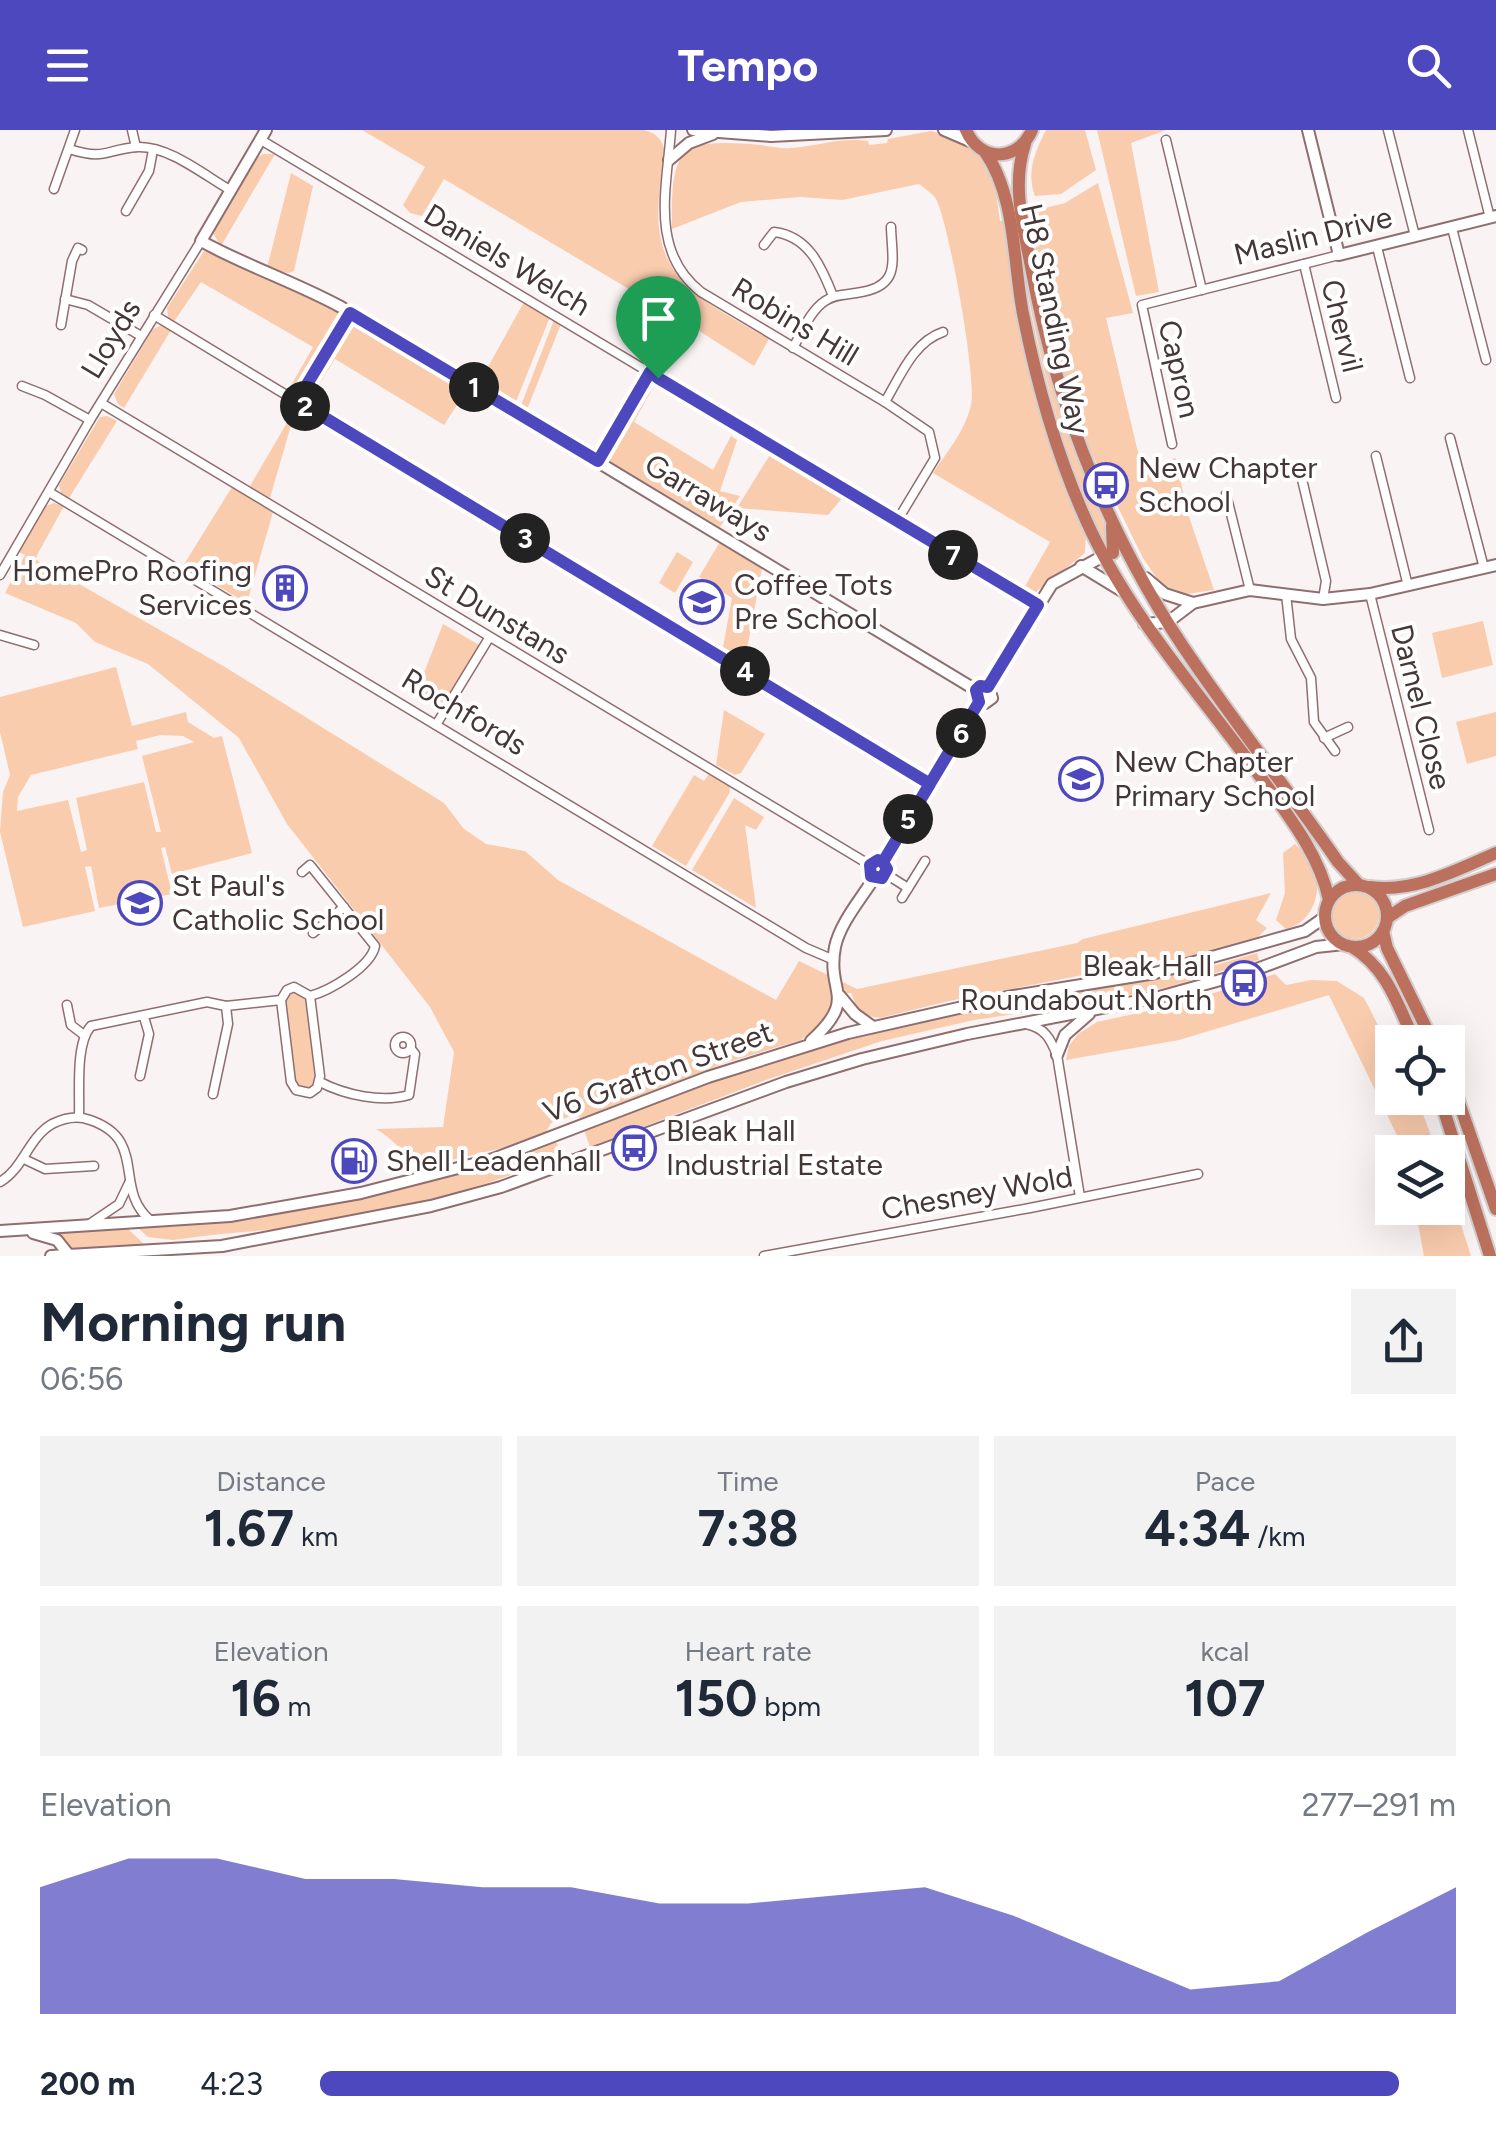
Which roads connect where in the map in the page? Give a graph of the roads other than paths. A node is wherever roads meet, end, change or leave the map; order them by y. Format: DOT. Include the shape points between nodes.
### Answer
graph roads {
  1 [pos="75,130"];
  2 [pos="132,130"];
  3 [pos="671,130"];
  4 [pos="692,130"];
  5 [pos="886,130"];
  6 [pos="944,130"];
  7 [pos="1308,130"];
  8 [pos="1388,130"];
  9 [pos="1468,130"];
  10 [pos="718,132"];
  11 [pos="1031,134"];
  12 [pos="264,135"];
  13 [pos="969,136"];
  14 [pos="1166,140"];
  15 [pos="136,147"];
  16 [pos="69,149"];
  17 [pos="153,150"];
  18 [pos="985,152"];
  19 [pos="669,160"];
  20 [pos="54,189"];
  21 [pos="230,190"];
  22 [pos="126,210"];
  23 [pos="1493,217"];
  24 [pos="1016,222"];
  25 [pos="891,227"];
  26 [pos="1452,228"];
  27 [pos="1415,236"];
  28 [pos="201,241"];
  29 [pos="764,245"];
  30 [pos="1377,247"];
  31 [pos="82,250"];
  32 [pos="1339,255"];
  33 [pos="1304,264"];
  34 [pos="1202,290"];
  35 [pos="834,296"];
  36 [pos="65,299"];
  37 [pos="1142,305"];
  38 [pos="350,313"];
  39 [pos="154,315"];
  40 [pos="62,325"];
  41 [pos="943,332"];
  42 [pos="141,336"];
  43 [pos="794,348"];
  44 [pos="1486,360"];
  45 [pos="650,372"];
  46 [pos="1410,378"];
  47 [pos="22,386"];
  48 [pos="1336,398"];
  49 [pos="297,401"];
  50 [pos="886,402"];
  51 [pos="101,403"];
  52 [pos="90,420"];
  53 [pos="1450,438"];
  54 [pos="1172,444"];
  55 [pos="1376,456"];
  56 [pos="598,461"];
  57 [pos="1301,475"];
  58 [pos="48,492"];
  59 [pos="1226,494"];
  60 [pos="1111,519"];
  61 [pos="896,521"];
  62 [pos="1108,554"];
  63 [pos="1129,554"];
  64 [pos="1081,566"];
  65 [pos="1490,566"];
  66 [pos="0,575"];
  67 [pos="1116,586"];
  68 [pos="1408,586"];
  69 [pos="1250,590"];
  70 [pos="1154,592"];
  71 [pos="1286,594"];
  72 [pos="1370,594"];
  73 [pos="1324,599"];
  74 [pos="1193,603"];
  75 [pos="1038,605"];
  76 [pos="1156,624"];
  77 [pos="0,636"];
  78 [pos="489,638"];
  79 [pos="34,645"];
  80 [pos="981,693"];
  81 [pos="436,725"];
  82 [pos="1348,728"];
  83 [pos="1324,738"];
  84 [pos="1335,751"];
  85 [pos="930,784"];
  86 [pos="1428,830"];
  87 [pos="1496,853"];
  88 [pos="926,862"];
  89 [pos="870,865"];
  90 [pos="885,868"];
  91 [pos="302,872"];
  92 [pos="1496,874"];
  93 [pos="874,878"];
  94 [pos="1363,886"];
  95 [pos="908,888"];
  96 [pos="902,898"];
  97 [pos="1330,900"];
  98 [pos="344,906"];
  99 [pos="1325,917"];
  100 [pos="1385,924"];
  101 [pos="313,933"];
  102 [pos="1347,945"];
  103 [pos="834,960"];
  104 [pos="1391,972"];
  105 [pos="310,996"];
  106 [pos="840,996"];
  107 [pos="281,1000"];
  108 [pos="66,1005"];
  109 [pos="226,1006"];
  110 [pos="1094,1010"];
  111 [pos="144,1017"];
  112 [pos="1022,1024"];
  113 [pos="1407,1025"];
  114 [pos="1426,1025"];
  115 [pos="873,1026"];
  116 [pos="84,1035"];
  117 [pos="806,1045"];
  118 [pos="411,1049"];
  119 [pos="1057,1055"];
  120 [pos="140,1076"];
  121 [pos="320,1082"];
  122 [pos="212,1094"];
  123 [pos="1445,1115"];
  124 [pos="1464,1115"];
  125 [pos="79,1116"];
  126 [pos="24,1159"];
  127 [pos="94,1166"];
  128 [pos="1198,1174"];
  129 [pos="1486,1177"];
  130 [pos="0,1182"];
  131 [pos="129,1183"];
  132 [pos="1496,1188"];
  133 [pos="1080,1197"];
  134 [pos="1496,1209"];
  135 [pos="152,1222"];
  136 [pos="88,1225"];
  137 [pos="14,1230"];
  138 [pos="0,1231"];
  139 [pos="108,1254"];
  140 [pos="50,1256"];
  141 [pos="69,1256"];
  142 [pos="764,1256"];
  143 [pos="1490,1256"];
  1 -- 16 [label="street"];
  2 -- 15 [label="street"];
  3 -- 19 [label="street, Robins Hill"];
  4 -- 10 [label="street"];
  5 -- 10 [label="street" via="806,136"];
  6 -- 13 [label="street"];
  7 -- 32 [label="street"];
  8 -- 27 [label="street"];
  9 -- 23 [label="street"];
  10 -- 19 [label="street"];
  11 -- 18 [label="highway" via="1006,154"];
  11 -- 24 [label="highway, H8 Standing Way" via="1020,160"];
  12 -- 21 [label="street, Lloyds"];
  12 -- 45 [label="street, Daniels Welch"];
  13 -- 18 [label="highway"];
  14 -- 34 [label="street"];
  15 -- 16 [label="street" via="102,156"];
  15 -- 17 [label="street"];
  16 -- 20 [label="street"];
  17 -- 21 [label="street"];
  17 -- 22 [label="street"];
  18 -- 24 [label="highway, H8 Standing Way"];
  19 -- 43 [label="street, Robins Hill" via="666,240 686,279"];
  21 -- 28 [label="street, Lloyds"];
  23 -- 26 [label="street, Maslin Drive"];
  24 -- 60 [label="highway, H8 Standing Way" via="1065,402"];
  24 -- 62 [label="highway, H8 Standing Way" via="1023,311 1049,430"];
  25 -- 35 [label="street" via="895,259 886,282"];
  26 -- 27 [label="street, Maslin Drive"];
  26 -- 44 [label="street"];
  27 -- 30 [label="street, Maslin Drive"];
  28 -- 38 [label="street, Garraways"];
  28 -- 39 [label="street, Lloyds"];
  29 -- 35 [label="street" via="774,232 783,233 811,251"];
  30 -- 32 [label="street, Maslin Drive"];
  30 -- 46 [label="street, Chervil"];
  31 -- 36 [label="street" via="72,261"];
  32 -- 33 [label="street, Maslin Drive"];
  33 -- 34 [label="street, Maslin Drive"];
  33 -- 48 [label="street, Chervil"];
  34 -- 37 [label="street, Maslin Drive"];
  35 -- 43 [label="street" via="814,312"];
  36 -- 40 [label="street"];
  36 -- 42 [label="street"];
  37 -- 54 [label="street, Capron"];
  38 -- 49 [label="street"];
  38 -- 56 [label="street, Garraways"];
  39 -- 42 [label="street, Lloyds"];
  39 -- 49 [label="street"];
  41 -- 50 [label="street" via="928,332"];
  42 -- 51 [label="street, Lloyds"];
  43 -- 50 [label="street, Robins Hill"];
  45 -- 56 [label="street"];
  45 -- 61 [label="street, Daniels Welch"];
  47 -- 52 [label="street"];
  49 -- 85 [label="street"];
  50 -- 61 [label="street, Robins Hill" via="929,432 935,458"];
  51 -- 52 [label="street, Lloyds"];
  51 -- 78 [label="street, St Dunstans"];
  52 -- 58 [label="street, Lloyds"];
  53 -- 65 [label="street"];
  55 -- 68 [label="street"];
  56 -- 80 [label="street, Garraways"];
  57 -- 73 [label="street" via="1326,580"];
  58 -- 66 [label="street, Lloyds"];
  58 -- 81 [label="street, Rochfords"];
  59 -- 69 [label="street"];
  60 -- 62 [label="highway"];
  60 -- 63 [label="highway, H8 Standing Way"];
  61 -- 75 [label="street, Daniels Welch"];
  62 -- 63 [label="street"];
  62 -- 64 [label="street"];
  62 -- 67 [label="highway, H8 Standing Way"];
  63 -- 70 [label="highway, H8 Standing Way"];
  64 -- 67 [label="street"];
  64 -- 75 [label="street" via="1052,584"];
  65 -- 68 [label="street"];
  67 -- 76 [label="highway, H8 Standing Way"];
  68 -- 72 [label="street"];
  69 -- 71 [label="street"];
  69 -- 74 [label="street"];
  70 -- 74 [label="street"];
  70 -- 76 [label="highway, H8 Standing Way"];
  71 -- 73 [label="street"];
  71 -- 83 [label="street" via="1287,623 1310,678 1314,722"];
  72 -- 73 [label="street"];
  72 -- 86 [label="street, Darnel Close"];
  74 -- 76 [label="street"];
  75 -- 80 [label="street"];
  76 -- 94 [label="highway, H8 Standing Way" via="1194,662"];
  76 -- 97 [label="highway, H8 Standing Way" via="1166,652 1290,818"];
  77 -- 79 [label="street"];
  78 -- 81 [label="street"];
  78 -- 89 [label="street, St Dunstans"];
  80 -- 85 [label="street"];
  81 -- 103 [label="street, Rochfords"];
  82 -- 83 [label="street"];
  83 -- 84 [label="street"];
  85 -- 90 [label="street"];
  87 -- 94 [label="highway" via="1436,878 1386,890"];
  88 -- 95 [label="street"];
  89 -- 90 [label="street" via="878,860"];
  89 -- 93 [label="street"];
  90 -- 93 [label="street"];
  90 -- 95 [label="street"];
  91 -- 98 [label="street" via="310,865"];
  92 -- 100 [label="highway" via="1406,906"];
  93 -- 103 [label="street" via="840,933"];
  94 -- 97 [label="highway" via="1342,888"];
  94 -- 100 [label="highway" via="1382,899"];
  95 -- 96 [label="street"];
  97 -- 99 [label="highway"];
  98 -- 101 [label="street"];
  98 -- 105 [label="street" via="374,943 374,953 331,990"];
  99 -- 102 [label="highway" via="1331,934"];
  99 -- 115 [label="street, V6 Grafton Street" via="1288,936 1156,973"];
  100 -- 102 [label="highway" via="1368,944"];
  100 -- 104 [label="highway"];
  102 -- 104 [label="highway"];
  102 -- 110 [label="street, V6 Grafton Street"];
  103 -- 106 [label="street"];
  104 -- 113 [label="highway"];
  104 -- 114 [label="highway"];
  105 -- 107 [label="street" via="294,988"];
  105 -- 121 [label="street"];
  106 -- 115 [label="street"];
  106 -- 117 [label="street" via="831,1021"];
  107 -- 109 [label="street"];
  107 -- 121 [label="street" via="293,1086 310,1094"];
  108 -- 116 [label="street" via="70,1025"];
  109 -- 111 [label="street" via="207,1002"];
  109 -- 122 [label="street"];
  110 -- 112 [label="street, V6 Grafton Street"];
  110 -- 119 [label="street" via="1065,1035"];
  111 -- 116 [label="street" via="105,1021"];
  111 -- 120 [label="street" via="149,1034"];
  112 -- 119 [label="street" via="1040,1028"];
  112 -- 139 [label="street, V6 Grafton Street" via="786,1082 501,1187 371,1220 222,1246"];
  115 -- 117 [label="street, V6 Grafton Street"];
  116 -- 125 [label="street"];
  117 -- 135 [label="street, V6 Grafton Street" via="493,1159 361,1193"];
  118 -- 121 [label="street" via="409,1095 341,1092"];
  119 -- 133 [label="street"];
  123 -- 143 [label="highway"];
  124 -- 129 [label="highway"];
  125 -- 126 [label="street" via="48,1126"];
  125 -- 131 [label="street" via="117,1136 126,1151"];
  126 -- 127 [label="street" via="45,1169"];
  126 -- 130 [label="street"];
  128 -- 133 [label="street, Chesney Wold"];
  129 -- 132 [label="street"];
  129 -- 134 [label="highway"];
  131 -- 135 [label="street"];
  131 -- 136 [label="street" via="118,1204"];
  133 -- 142 [label="street, Chesney Wold"];
  135 -- 136 [label="street, V6 Grafton Street"];
  136 -- 137 [label="street, V6 Grafton Street"];
  137 -- 138 [label="street, V6 Grafton Street"];
  137 -- 141 [label="street" via="57,1240"];
  139 -- 141 [label="street, V6 Grafton Street"];
  140 -- 141 [label="street, V6 Grafton Street"];
}
